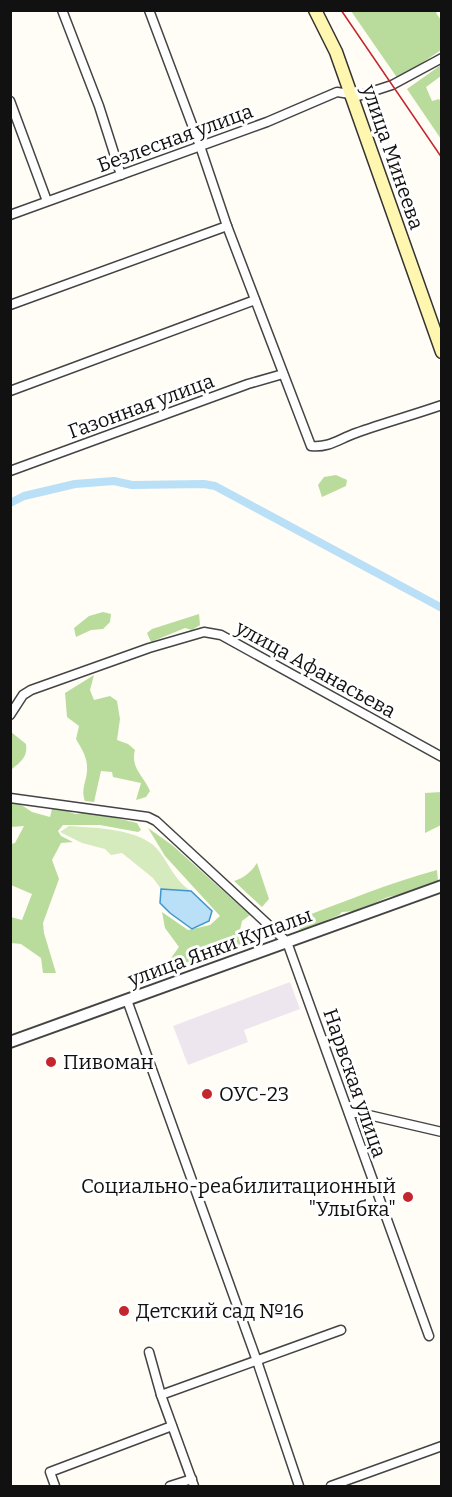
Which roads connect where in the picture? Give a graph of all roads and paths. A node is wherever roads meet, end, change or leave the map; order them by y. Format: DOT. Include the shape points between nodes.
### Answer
graph roads {
  1 [pos="62,10"];
  2 [pos="150,10"];
  3 [pos="315,10"];
  4 [pos="441,58"];
  5 [pos="351,96"];
  6 [pos="10,101"];
  7 [pos="200,146"];
  8 [pos="121,175"];
  9 [pos="48,201"];
  10 [pos="10,215"];
  11 [pos="227,226"];
  12 [pos="255,300"];
  13 [pos="10,305"];
  14 [pos="441,352"];
  15 [pos="283,374"];
  16 [pos="10,391"];
  17 [pos="441,405"];
  18 [pos="10,471"];
  19 [pos="10,715"];
  20 [pos="441,757"];
  21 [pos="10,798"];
  22 [pos="441,886"];
  23 [pos="287,942"];
  24 [pos="127,1000"];
  25 [pos="10,1042"];
  26 [pos="349,1113"];
  27 [pos="441,1132"];
  28 [pos="341,1330"];
  29 [pos="429,1336"];
  30 [pos="149,1352"];
  31 [pos="257,1360"];
  32 [pos="161,1395"];
  33 [pos="172,1426"];
  34 [pos="441,1446"];
  35 [pos="193,1483"];
  36 [pos="55,1486"];
  37 [pos="170,1486"];
  38 [pos="299,1486"];
  39 [pos="331,1486"];
  1 -- 8 [label="street"];
  2 -- 7 [label="street"];
  3 -- 5 [label="main road, улица Минеева" via="336,52"];
  4 -- 5 [label="street, Безлесная улица" via="392,85"];
  5 -- 7 [label="street, Безлесная улица" via="337,92"];
  5 -- 14 [label="main road, улица Минеева"];
  6 -- 9 [label="street"];
  7 -- 8 [label="street, Безлесная улица"];
  7 -- 11 [label="street"];
  8 -- 9 [label="street, Безлесная улица"];
  9 -- 10 [label="street, Безлесная улица"];
  11 -- 12 [label="street"];
  11 -- 13 [label="street"];
  12 -- 15 [label="street"];
  12 -- 16 [label="street"];
  15 -- 17 [label="street" via="311,446 335,443"];
  15 -- 18 [label="street, Газонная улица"];
  19 -- 20 [label="street, улица Афанасьева" via="31,690 149,648 212,632"];
  21 -- 23 [label="street" via="156,821"];
  22 -- 23 [label="street, улица Янки Купалы"];
  23 -- 24 [label="street, улица Янки Купалы"];
  23 -- 26 [label="street, Нарвская улица"];
  24 -- 25 [label="street, улица Янки Купалы"];
  24 -- 31 [label="street"];
  26 -- 27 [label="street"];
  26 -- 29 [label="street, Нарвская улица"];
  28 -- 31 [label="street"];
  30 -- 32 [label="street"];
  31 -- 32 [label="street"];
  31 -- 38 [label="street"];
  32 -- 33 [label="street"];
  33 -- 35 [label="street"];
  33 -- 36 [label="street" via="50,1472"];
  34 -- 39 [label="street"];
  35 -- 37 [label="street"];
}
